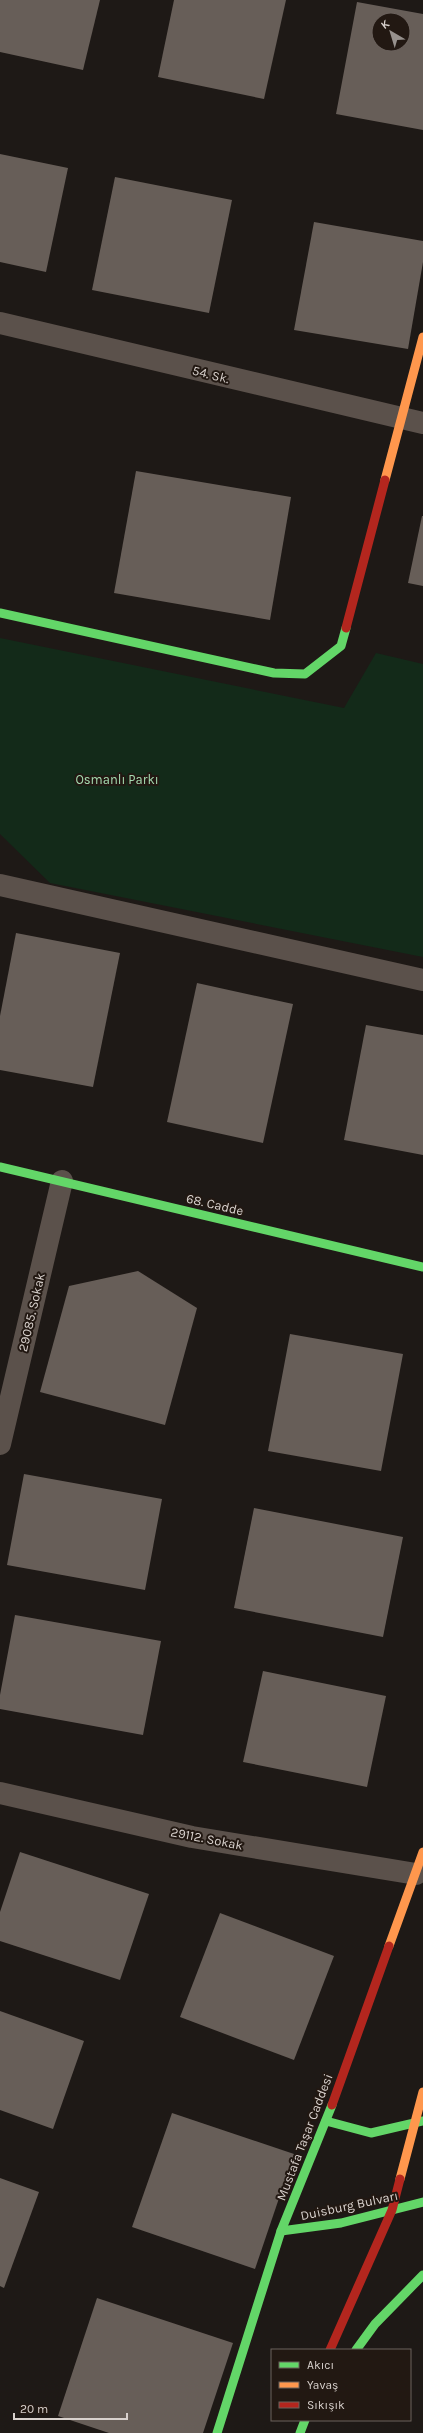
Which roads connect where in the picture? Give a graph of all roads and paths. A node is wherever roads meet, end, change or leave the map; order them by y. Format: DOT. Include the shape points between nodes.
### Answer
graph roads {
  1 [pos="0,323"];
  2 [pos="423,338"];
  3 [pos="400,419"];
  4 [pos="423,423"];
  5 [pos="0,613"];
  6 [pos="0,885"];
  7 [pos="423,980"];
  8 [pos="0,1167"];
  9 [pos="62,1181"];
  10 [pos="423,1267"];
  11 [pos="0,1444"];
  12 [pos="0,1792"];
  13 [pos="423,1852"];
  14 [pos="416,1874"];
  15 [pos="423,2092"];
  16 [pos="326,2121"];
  17 [pos="419,2122"];
  18 [pos="423,2202"];
  19 [pos="392,2210"];
  20 [pos="281,2231"];
  21 [pos="423,2275"];
  22 [pos="330,2349"];
  23 [pos="357,2349"];
  24 [pos="305,2421"];
  25 [pos="217,2433"];
  26 [pos="300,2433"];
  1 -- 3 [label="street, 54. Sk."];
  2 -- 3 [label="street"];
  3 -- 4 [label="street, 54. Sk."];
  3 -- 5 [label="street" via="341,646 305,674 274,673"];
  6 -- 7 [label="street"];
  8 -- 9 [label="street, 68. Cadde"];
  9 -- 10 [label="street, 68. Cadde"];
  9 -- 11 [label="street, 29085. Sokak"];
  12 -- 14 [label="street, 29112. Sokak" via="192,1836"];
  13 -- 14 [label="street, Mustafa Taşar Caddesi"];
  14 -- 16 [label="street, Mustafa Taşar Caddesi"];
  15 -- 17 [label="street"];
  16 -- 17 [label="street" via="371,2133"];
  16 -- 20 [label="street, Mustafa Taşar Caddesi"];
  17 -- 19 [label="street"];
  18 -- 19 [label="street, Duisburg Bulvarı"];
  19 -- 20 [label="street, Duisburg Bulvarı" via="341,2223"];
  19 -- 22 [label="street"];
  20 -- 25 [label="street, Mustafa Taşar Caddesi"];
  21 -- 23 [label="street" via="375,2324"];
  24 -- 26 [label="street"];
}
